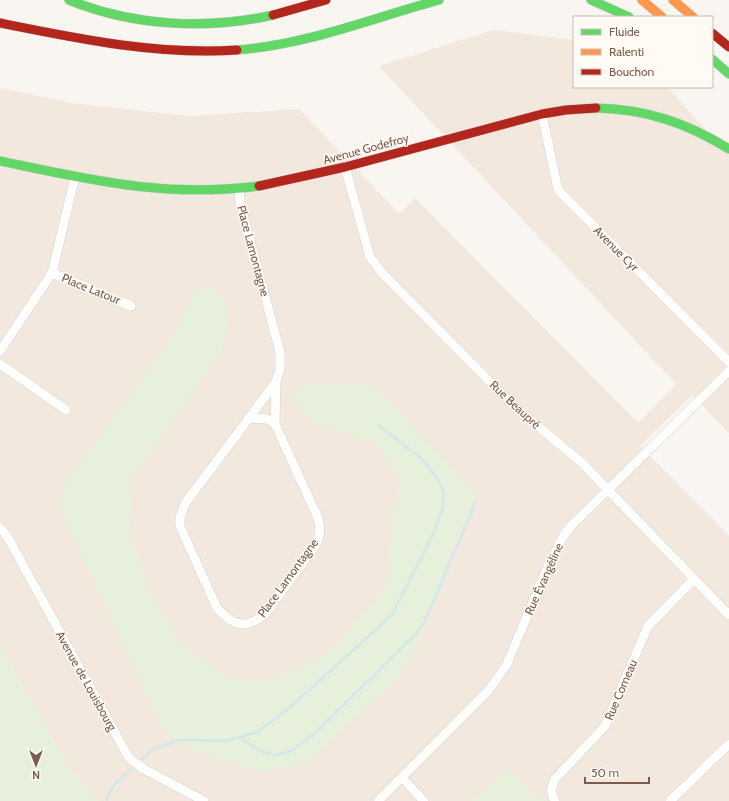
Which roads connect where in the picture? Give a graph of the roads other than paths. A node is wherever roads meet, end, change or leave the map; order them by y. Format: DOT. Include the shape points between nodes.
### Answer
graph roads {
  1 [pos="69,0"];
  2 [pos="326,0"];
  3 [pos="439,0"];
  4 [pos="591,0"];
  5 [pos="642,0"];
  6 [pos="673,0"];
  7 [pos="627,16"];
  8 [pos="661,16"];
  9 [pos="692,16"];
  10 [pos="0,23"];
  11 [pos="713,34"];
  12 [pos="729,47"];
  13 [pos="713,61"];
  14 [pos="729,74"];
  15 [pos="718,76"];
  16 [pos="729,84"];
  17 [pos="542,114"];
  18 [pos="729,149"];
  19 [pos="0,161"];
  20 [pos="345,167"];
  21 [pos="75,177"];
  22 [pos="239,189"];
  23 [pos="52,273"];
  24 [pos="131,306"];
  25 [pos="0,351"];
  26 [pos="729,362"];
  27 [pos="0,364"];
  28 [pos="729,371"];
  29 [pos="276,382"];
  30 [pos="66,410"];
  31 [pos="248,418"];
  32 [pos="275,424"];
  33 [pos="608,489"];
  34 [pos="0,528"];
  35 [pos="694,579"];
  36 [pos="729,615"];
  37 [pos="729,744"];
  38 [pos="402,778"];
  39 [pos="204,801"];
  40 [pos="378,801"];
  41 [pos="424,801"];
  42 [pos="555,801"];
  43 [pos="670,801"];
  1 -- 2 [label="main road" via="93,10 125,17 195,22 260,16 298,9"];
  3 -- 10 [label="main road" via="288,42 216,52 136,49"];
  4 -- 7 [label="main road"];
  5 -- 8 [label="main road"];
  6 -- 9 [label="main road"];
  11 -- 12 [label="main road"];
  13 -- 14 [label="main road"];
  15 -- 16 [label="main road"];
  17 -- 18 [label="main road, Avenue Godefroy" via="589,107 638,111 688,126"];
  17 -- 20 [label="main road, Avenue Godefroy"];
  17 -- 26 [label="street, Avenue Cyr" via="558,190"];
  19 -- 21 [label="main road, Avenue Godefroy"];
  20 -- 22 [label="main road, Avenue Godefroy" via="286,182"];
  20 -- 33 [label="street, Rue Beaupré" via="366,245 375,264 514,407 569,452"];
  21 -- 22 [label="main road, Avenue Godefroy" via="160,190"];
  21 -- 23 [label="street"];
  22 -- 29 [label="street, Place Lamontagne" via="240,203 280,352 280,369"];
  23 -- 24 [label="street, Place Latour"];
  23 -- 25 [label="street"];
  27 -- 30 [label="street"];
  28 -- 33 [label="street, Rue Évangéline"];
  29 -- 31 [label="street, Place Lamontagne"];
  29 -- 32 [label="street, Place Lamontagne"];
  31 -- 32 [label="street" via="268,419"];
  31 -- 32 [label="street, Place Lamontagne" via="186,502 180,517 180,526 217,608 226,618 237,623 254,623 265,614 320,536 318,518"];
  33 -- 35 [label="street, Rue Beaupré"];
  33 -- 38 [label="street, Rue Évangéline" via="562,538 507,664 489,690"];
  34 -- 39 [label="street, Avenue de Louisbourg" via="7,536 129,758 144,769"];
  35 -- 36 [label="street, Rue Beaupré"];
  35 -- 42 [label="street, Rue Comeau" via="648,626 605,726 555,779 551,795"];
  37 -- 43 [label="street"];
  38 -- 40 [label="street, Rue Évangéline"];
  38 -- 41 [label="street"];
}
